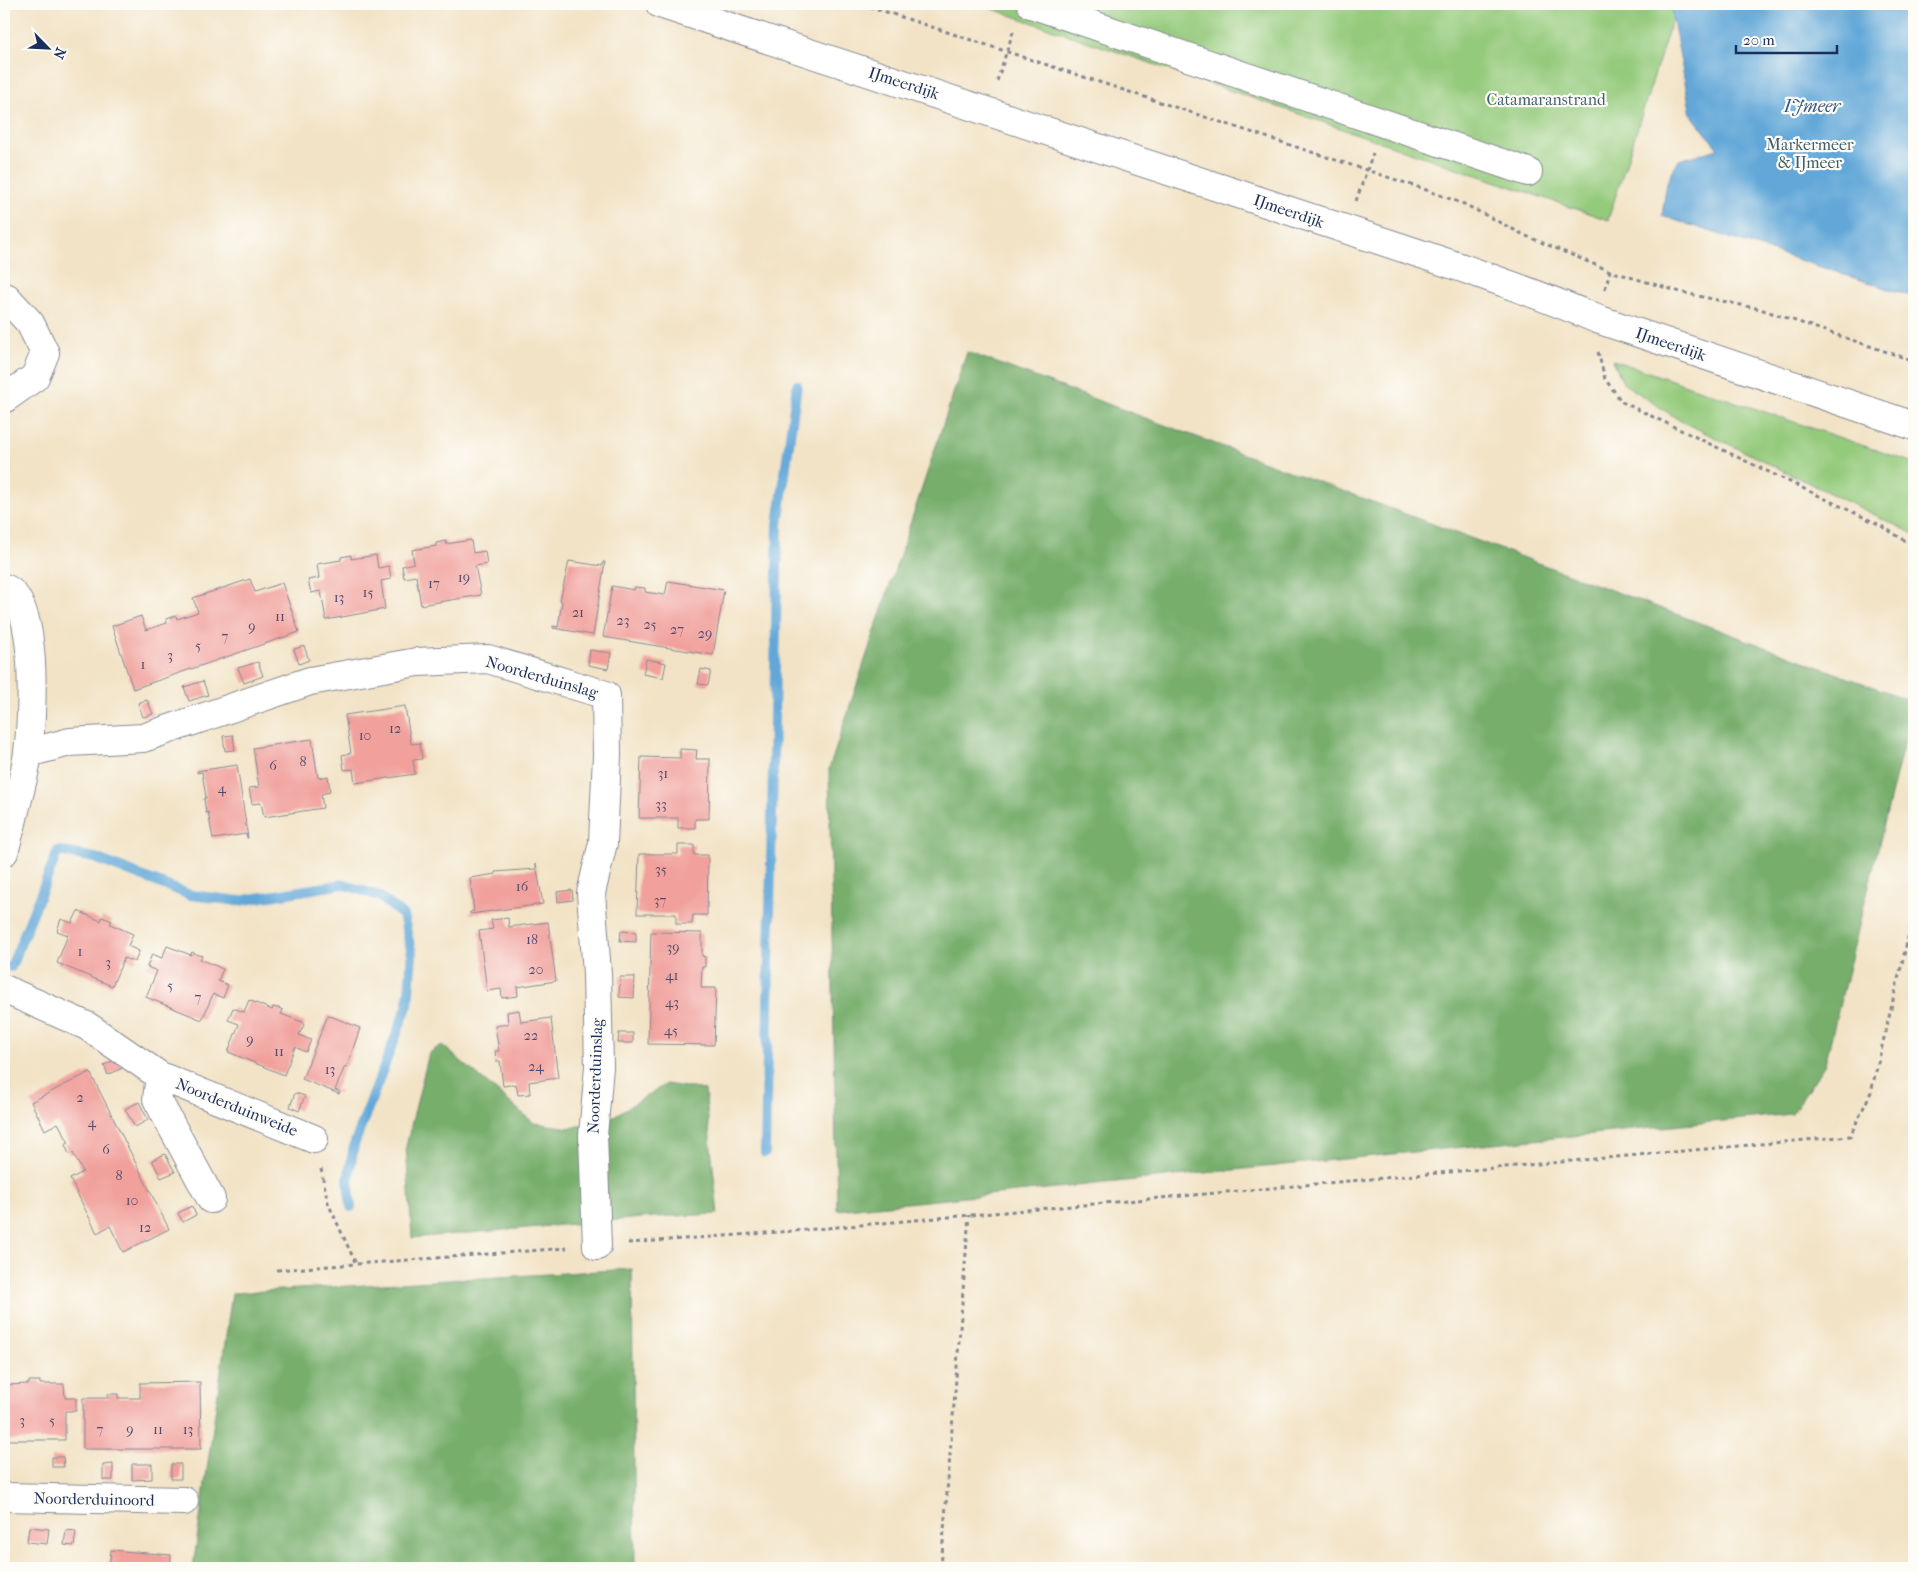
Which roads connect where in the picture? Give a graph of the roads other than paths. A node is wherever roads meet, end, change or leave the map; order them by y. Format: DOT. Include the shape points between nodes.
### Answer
graph roads {
  1 [pos="660,4"];
  2 [pos="1031,4"];
  3 [pos="1528,172"];
  4 [pos="4,299"];
  5 [pos="4,399"];
  6 [pos="1914,426"];
  7 [pos="4,588"];
  8 [pos="28,753"];
  9 [pos="8,823"];
  10 [pos="4,852"];
  11 [pos="4,989"];
  12 [pos="160,1076"];
  13 [pos="314,1139"];
  14 [pos="211,1199"];
  15 [pos="597,1246"];
  16 [pos="4,1497"];
  17 [pos="184,1501"];
  1 -- 6 [label="street, IJmeerdijk" via="1346,230"];
  2 -- 3 [label="street"];
  4 -- 5 [label="street" via="8,298 30,323 45,353 35,377"];
  7 -- 8 [label="street" via="25,612 33,680"];
  8 -- 9 [label="street"];
  8 -- 15 [label="street, Noorderduinslag" via="70,742 143,738 310,681 417,662 488,659 606,695 603,843 591,893 597,982 598,1067 593,1136"];
  9 -- 10 [label="street"];
  11 -- 12 [label="street, Noorderduinweide" via="87,1026"];
  12 -- 13 [label="street, Noorderduinweide"];
  12 -- 14 [label="street, Noorderduinweide" via="157,1100"];
  16 -- 17 [label="street, Noorderduinoord"];
}
